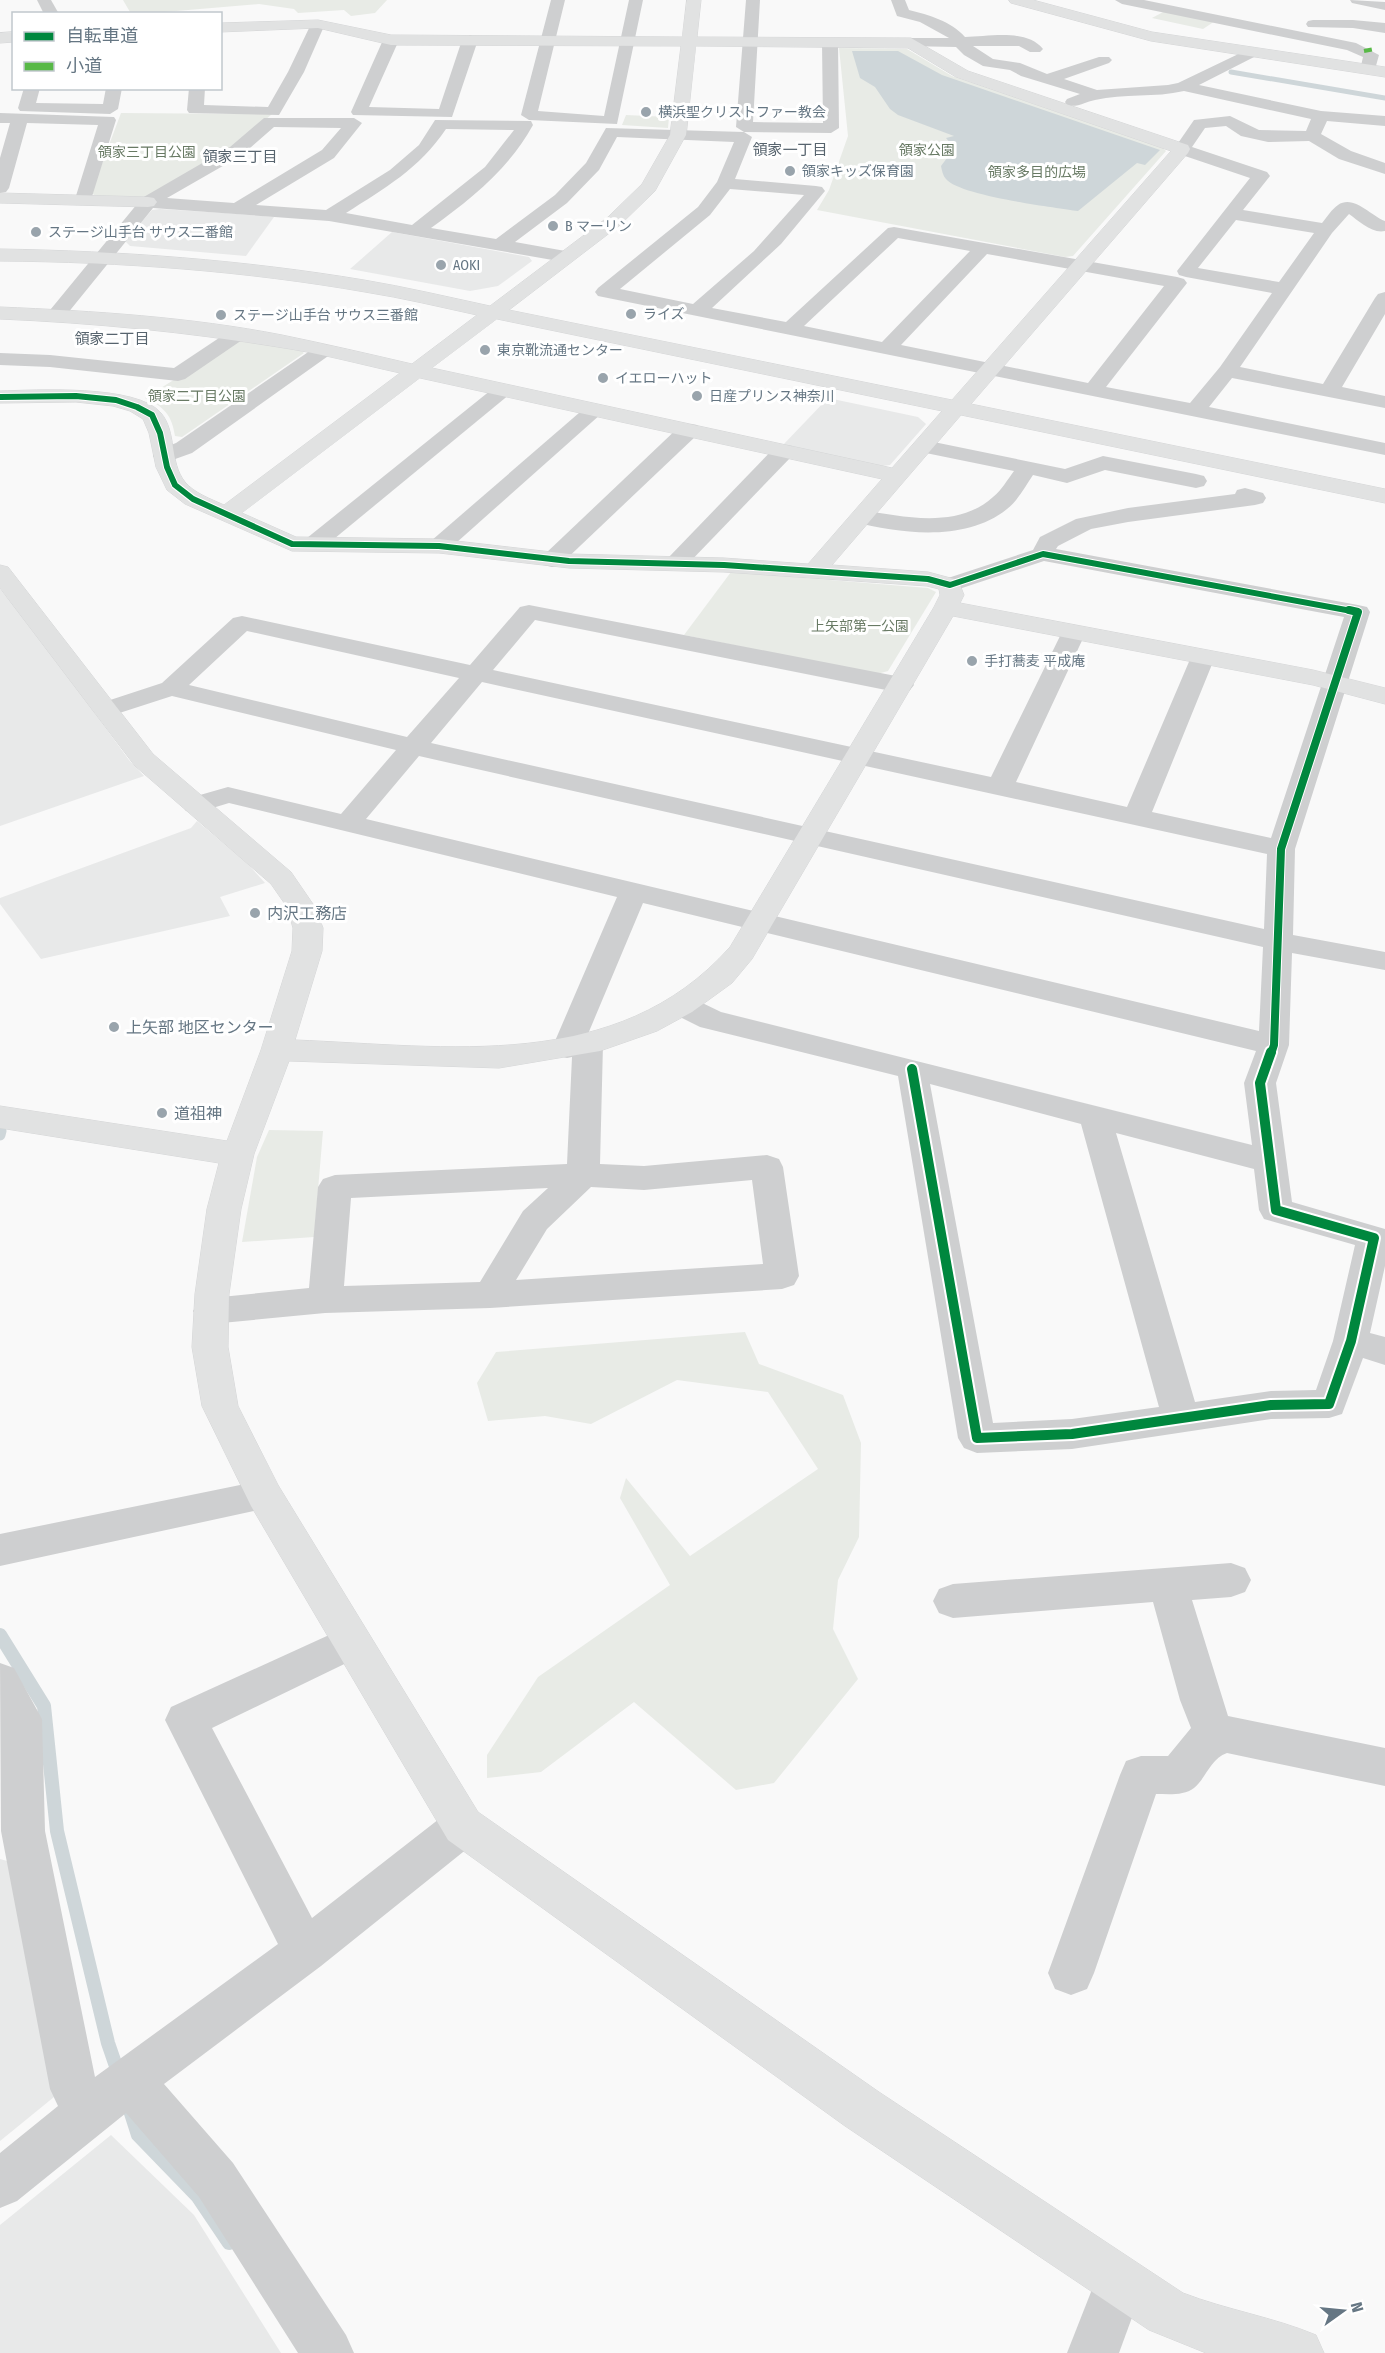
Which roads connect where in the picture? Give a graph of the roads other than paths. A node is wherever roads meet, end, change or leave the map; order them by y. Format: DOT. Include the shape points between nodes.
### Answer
graph roads {
  1 [pos="558,0"];
  2 [pos="636,0"];
  3 [pos="694,0"];
  4 [pos="753,0"];
  5 [pos="898,0"];
  6 [pos="1016,0"];
  7 [pos="1122,0"];
  8 [pos="1353,1"];
  9 [pos="1385,6"];
  10 [pos="318,24"];
  11 [pos="1248,26"];
  12 [pos="222,28"];
  13 [pos="1385,28"];
  14 [pos="391,40"];
  15 [pos="470,40"];
  16 [pos="548,41"];
  17 [pos="628,42"];
  18 [pos="689,42"];
  19 [pos="959,42"];
  20 [pos="751,43"];
  21 [pos="830,43"];
  22 [pos="911,43"];
  23 [pos="1035,49"];
  24 [pos="1253,52"];
  25 [pos="1104,60"];
  26 [pos="1368,70"];
  27 [pos="1385,72"];
  28 [pos="1047,79"];
  29 [pos="1184,86"];
  30 [pos="31,90"];
  31 [pos="114,90"];
  32 [pos="197,90"];
  33 [pos="1094,95"];
  34 [pos="1059,107"];
  35 [pos="1320,116"];
  36 [pos="0,118"];
  37 [pos="20,118"];
  38 [pos="1385,121"];
  39 [pos="678,135"];
  40 [pos="1312,136"];
  41 [pos="1182,149"];
  42 [pos="1385,169"];
  43 [pos="725,183"];
  44 [pos="0,188"];
  45 [pos="0,198"];
  46 [pos="84,199"];
  47 [pos="148,202"];
  48 [pos="239,208"];
  49 [pos="1232,214"];
  50 [pos="329,216"];
  51 [pos="1385,226"];
  52 [pos="1326,229"];
  53 [pos="417,230"];
  54 [pos="501,244"];
  55 [pos="983,248"];
  56 [pos="0,255"];
  57 [pos="104,256"];
  58 [pos="564,256"];
  59 [pos="1082,265"];
  60 [pos="1284,289"];
  61 [pos="1385,298"];
  62 [pos="697,310"];
  63 [pos="492,311"];
  64 [pos="0,313"];
  65 [pos="56,315"];
  66 [pos="790,329"];
  67 [pos="238,334"];
  68 [pos="886,349"];
  69 [pos="324,350"];
  70 [pos="0,359"];
  71 [pos="990,369"];
  72 [pos="416,370"];
  73 [pos="1227,371"];
  74 [pos="503,390"];
  75 [pos="1093,390"];
  76 [pos="1329,391"];
  77 [pos="0,397"];
  78 [pos="1385,402"];
  79 [pos="956,406"];
  80 [pos="594,410"];
  81 [pos="1196,411"];
  82 [pos="689,430"];
  83 [pos="924,446"];
  84 [pos="1385,449"];
  85 [pos="784,451"];
  86 [pos="164,456"];
  87 [pos="1027,468"];
  88 [pos="896,476"];
  89 [pos="1196,482"];
  90 [pos="1245,495"];
  91 [pos="1385,496"];
  92 [pos="226,514"];
  93 [pos="862,517"];
  94 [pos="315,543"];
  95 [pos="439,546"];
  96 [pos="1043,554"];
  97 [pos="552,560"];
  98 [pos="676,563"];
  99 [pos="814,571"];
  100 [pos="0,572"];
  101 [pos="948,596"];
  102 [pos="1074,632"];
  103 [pos="1203,657"];
  104 [pos="477,674"];
  105 [pos="1334,682"];
  106 [pos="901,685"];
  107 [pos="171,688"];
  108 [pos="1385,696"];
  109 [pos="107,709"];
  110 [pos="414,747"];
  111 [pos="859,756"];
  112 [pos="1000,787"];
  113 [pos="196,805"];
  114 [pos="1136,818"];
  115 [pos="347,824"];
  116 [pos="811,836"];
  117 [pos="1281,849"];
  118 [pos="634,891"];
  119 [pos="760,921"];
  120 [pos="1276,941"];
  121 [pos="1385,961"];
  122 [pos="681,1005"];
  123 [pos="1274,1045"];
  124 [pos="577,1046"];
  125 [pos="278,1050"];
  126 [pos="912,1069"];
  127 [pos="1095,1116"];
  128 [pos="0,1117"];
  129 [pos="237,1154"];
  130 [pos="1269,1161"];
  131 [pos="583,1174"];
  132 [pos="490,1295"];
  133 [pos="325,1300"];
  134 [pos="211,1311"];
  135 [pos="1351,1341"];
  136 [pos="1385,1351"];
  137 [pos="1181,1418"];
  138 [pos="264,1495"];
  139 [pos="0,1550"];
  140 [pos="1231,1580"];
  141 [pos="1168,1584"];
  142 [pos="952,1601"];
  143 [pos="351,1642"];
  144 [pos="0,1681"];
  145 [pos="1216,1738"];
  146 [pos="1385,1767"];
  147 [pos="463,1826"];
  148 [pos="12,1834"];
  149 [pos="305,1951"];
  150 [pos="1071,1973"];
  151 [pos="104,2100"];
  152 [pos="0,2184"];
  153 [pos="1120,2282"];
  154 [pos="328,2353"];
  155 [pos="1093,2353"];
  156 [pos="1298,2353"];
  1 -- 16 [label="street"];
  2 -- 17 [label="street"];
  3 -- 18 [label="street"];
  4 -- 20 [label="street"];
  5 -- 19 [label="street" via="902,13 952,32"];
  6 -- 24 [label="street" via="1151,36"];
  7 -- 11 [label="street" via="1195,12"];
  8 -- 9 [label="street"];
  10 -- 12 [label="street"];
  10 -- 14 [label="street"];
  10 -- 32 [label="street" via="273,112 195,110"];
  11 -- 13 [label="street" via="1353,24"];
  11 -- 26 [label="street" via="1363,50 1371,55"];
  14 -- 15 [label="street"];
  14 -- 15 [label="street" via="358,112 446,114"];
  15 -- 16 [label="street"];
  16 -- 17 [label="street"];
  16 -- 17 [label="street" via="529,115 611,121"];
  17 -- 18 [label="street"];
  18 -- 20 [label="street"];
  18 -- 39 [label="street"];
  19 -- 22 [label="street"];
  19 -- 23 [label="street" via="1023,41"];
  19 -- 28 [label="street" via="989,63 1014,66"];
  20 -- 21 [label="street"];
  20 -- 21 [label="street" via="744,127 831,128"];
  21 -- 22 [label="street"];
  22 -- 34 [label="street" via="962,74"];
  24 -- 26 [label="street"];
  24 -- 29 [label="street"];
  25 -- 28 [label="street"];
  26 -- 27 [label="street"];
  28 -- 33 [label="street"];
  29 -- 33 [label="street"];
  29 -- 35 [label="street"];
  30 -- 31 [label="street" via="26,108 110,109"];
  33 -- 34 [label="street"];
  34 -- 41 [label="street"];
  35 -- 38 [label="street"];
  35 -- 40 [label="street"];
  36 -- 37 [label="street"];
  37 -- 44 [label="street"];
  37 -- 46 [label="street" via="108,120"];
  39 -- 43 [label="street" via="744,137"];
  39 -- 54 [label="street" via="612,132 593,166 561,199"];
  39 -- 58 [label="street" via="649,187 614,221"];
  40 -- 41 [label="street" via="1251,134 1221,120 1200,124"];
  40 -- 42 [label="street" via="1345,155"];
  41 -- 49 [label="street" via="1261,176"];
  41 -- 59 [label="street"];
  43 -- 62 [label="street" via="704,211 605,292"];
  43 -- 62 [label="street" via="816,191 771,246"];
  45 -- 46 [label="street"];
  46 -- 47 [label="street"];
  47 -- 48 [label="street"];
  47 -- 48 [label="street" via="236,151 270,122 354,123 328,154"];
  47 -- 57 [label="street"];
  48 -- 50 [label="street"];
  49 -- 52 [label="street"];
  49 -- 60 [label="street" via="1186,271"];
  50 -- 53 [label="street"];
  50 -- 53 [label="street" via="396,174 425,148 441,124 525,125 517,143 490,175"];
  51 -- 52 [label="street" via="1345,208"];
  52 -- 60 [label="street"];
  53 -- 54 [label="street"];
  54 -- 58 [label="street"];
  55 -- 59 [label="street"];
  55 -- 66 [label="street" via="894,232"];
  55 -- 68 [label="street"];
  56 -- 57 [label="street"];
  57 -- 63 [label="street" via="304,277"];
  57 -- 65 [label="street"];
  58 -- 63 [label="street"];
  59 -- 71 [label="street"];
  59 -- 75 [label="street" via="1177,283"];
  60 -- 73 [label="street"];
  61 -- 76 [label="street"];
  62 -- 66 [label="street"];
  63 -- 72 [label="street"];
  63 -- 79 [label="street"];
  64 -- 65 [label="street"];
  65 -- 67 [label="street"];
  66 -- 68 [label="street"];
  67 -- 69 [label="street"];
  67 -- 70 [label="street" via="178,375"];
  68 -- 71 [label="street"];
  69 -- 72 [label="street"];
  69 -- 86 [label="street" via="184,448"];
  71 -- 75 [label="street"];
  71 -- 79 [label="street"];
  72 -- 74 [label="street"];
  72 -- 92 [label="street"];
  73 -- 76 [label="street"];
  73 -- 81 [label="street"];
  74 -- 80 [label="street"];
  74 -- 94 [label="street"];
  75 -- 81 [label="street"];
  76 -- 78 [label="street"];
  77 -- 86 [label="street" via="76,396 116,400 137,407 152,415"];
  79 -- 83 [label="street"];
  79 -- 91 [label="street"];
  80 -- 82 [label="street"];
  80 -- 95 [label="street"];
  81 -- 84 [label="street"];
  82 -- 85 [label="street"];
  82 -- 97 [label="street"];
  83 -- 87 [label="street"];
  83 -- 88 [label="street"];
  85 -- 88 [label="street"];
  85 -- 98 [label="street"];
  86 -- 92 [label="street" via="175,485 193,499"];
  87 -- 89 [label="street" via="1067,476 1103,463"];
  87 -- 93 [label="street" via="1000,504 964,521 918,525"];
  88 -- 93 [label="street"];
  90 -- 96 [label="street" via="1256,498 1128,515 1084,525 1048,542"];
  92 -- 94 [label="street" via="292,544"];
  93 -- 99 [label="street"];
  94 -- 95 [label="street"];
  95 -- 97 [label="street"];
  96 -- 101 [label="street"];
  96 -- 105 [label="street" via="1358,612"];
  97 -- 98 [label="street"];
  98 -- 99 [label="street"];
  99 -- 101 [label="street" via="928,579"];
  100 -- 109 [label="street"];
  101 -- 102 [label="street"];
  101 -- 106 [label="street"];
  102 -- 103 [label="street"];
  102 -- 112 [label="street"];
  103 -- 105 [label="street"];
  103 -- 114 [label="street"];
  104 -- 106 [label="street" via="530,612"];
  104 -- 107 [label="street" via="242,623"];
  104 -- 110 [label="street"];
  104 -- 111 [label="street"];
  105 -- 108 [label="street"];
  105 -- 117 [label="street"];
  106 -- 111 [label="street"];
  107 -- 109 [label="street"];
  107 -- 110 [label="street"];
  109 -- 113 [label="street" via="144,760"];
  110 -- 115 [label="street"];
  110 -- 116 [label="street"];
  111 -- 112 [label="street"];
  111 -- 116 [label="street"];
  112 -- 114 [label="street"];
  113 -- 115 [label="street" via="228,795"];
  113 -- 125 [label="street" via="281,878 301,907 308,928 307,951"];
  114 -- 117 [label="street"];
  115 -- 118 [label="street"];
  116 -- 119 [label="street"];
  116 -- 120 [label="street"];
  117 -- 120 [label="street"];
  118 -- 119 [label="street"];
  118 -- 124 [label="street"];
  119 -- 122 [label="street" via="742,952 721,976"];
  119 -- 123 [label="street"];
  120 -- 121 [label="street"];
  120 -- 123 [label="street"];
  122 -- 124 [label="street" via="646,1024"];
  122 -- 126 [label="street" via="711,1020"];
  123 -- 130 [label="street" via="1260,1083"];
  124 -- 125 [label="street" via="499,1058"];
  124 -- 131 [label="street"];
  125 -- 129 [label="street"];
  126 -- 127 [label="street"];
  126 -- 137 [label="street" via="977,1438 1072,1434"];
  127 -- 130 [label="street"];
  127 -- 137 [label="street"];
  128 -- 129 [label="street"];
  129 -- 134 [label="street" via="224,1209"];
  130 -- 135 [label="street" via="1276,1210 1374,1238"];
  131 -- 132 [label="street" via="535,1220"];
  131 -- 132 [label="street" via="644,1178 766,1167 782,1276"];
  131 -- 133 [label="street" via="335,1186"];
  132 -- 133 [label="street"];
  133 -- 134 [label="street"];
  134 -- 138 [label="street" via="210,1347 220,1406"];
  135 -- 136 [label="street"];
  135 -- 137 [label="street" via="1329,1404 1271,1405"];
  138 -- 139 [label="street"];
  138 -- 143 [label="street"];
  140 -- 141 [label="street"];
  141 -- 142 [label="street"];
  141 -- 145 [label="street" via="1201,1700"];
  143 -- 147 [label="street"];
  143 -- 149 [label="street" via="186,1719"];
  144 -- 148 [label="street" via="21,1719"];
  145 -- 146 [label="street" via="1227,1734"];
  145 -- 150 [label="street" via="1204,1742 1178,1775 1141,1775"];
  147 -- 149 [label="street"];
  147 -- 153 [label="street" via="862,2109"];
  148 -- 151 [label="street" via="74,2089"];
  149 -- 151 [label="street"];
  151 -- 152 [label="street"];
  151 -- 154 [label="street" via="216,2180"];
  153 -- 155 [label="street"];
  153 -- 156 [label="street" via="1167,2312 1210,2329"];
}
